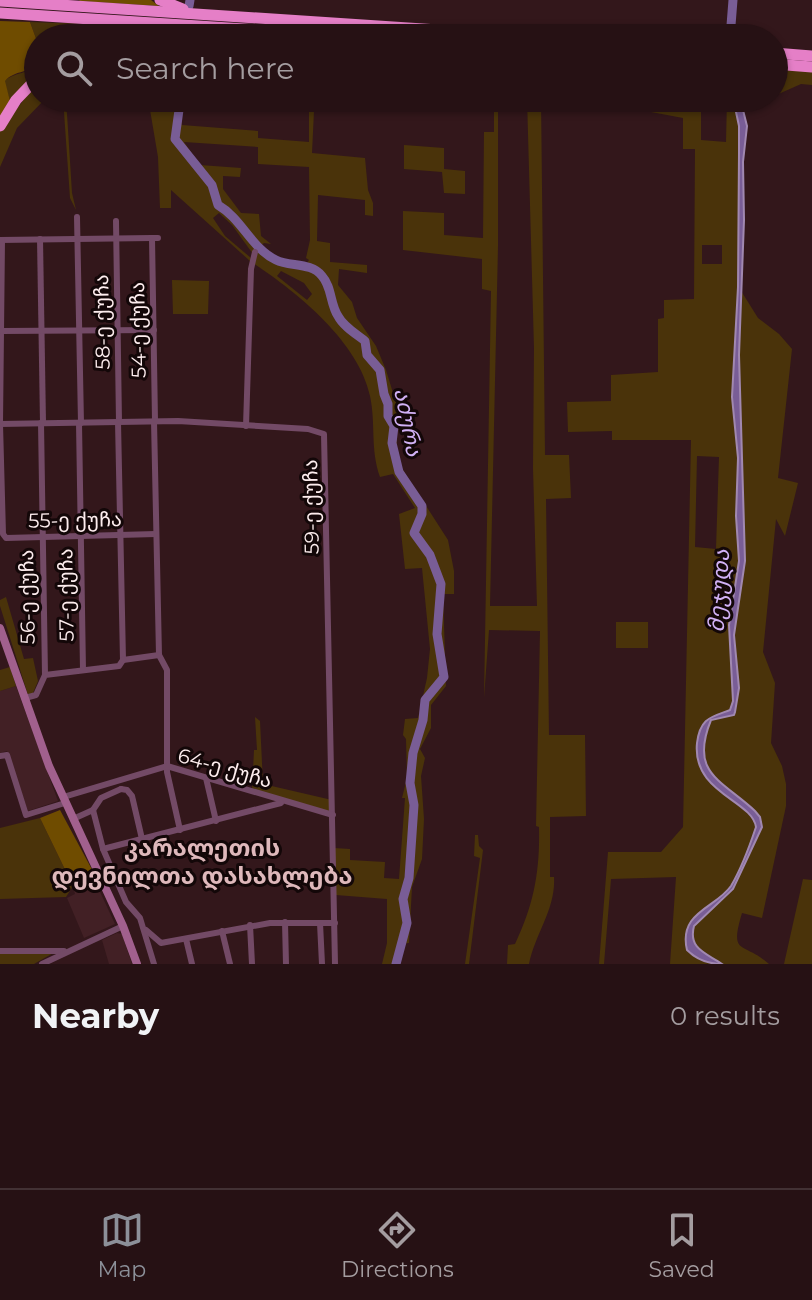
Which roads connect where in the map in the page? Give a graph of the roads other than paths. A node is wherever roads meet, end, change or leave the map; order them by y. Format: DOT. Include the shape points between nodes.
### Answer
graph roads {
  1 [pos="75,0"];
  2 [pos="160,0"];
  3 [pos="40,4"];
  4 [pos="3,7"];
  5 [pos="195,14"];
  6 [pos="204,24"];
  7 [pos="346,24"];
  8 [pos="788,54"];
  9 [pos="812,56"];
  10 [pos="788,65"];
  11 [pos="812,67"];
  12 [pos="24,92"];
  13 [pos="0,126"];
  14 [pos="77,217"];
  15 [pos="116,221"];
  16 [pos="116,238"];
  17 [pos="40,239"];
  18 [pos="78,239"];
  19 [pos="1,240"];
  20 [pos="255,252"];
  21 [pos="118,330"];
  22 [pos="154,330"];
  23 [pos="2,331"];
  24 [pos="41,331"];
  25 [pos="79,331"];
  26 [pos="155,421"];
  27 [pos="119,422"];
  28 [pos="42,423"];
  29 [pos="80,423"];
  30 [pos="0,424"];
  31 [pos="246,426"];
  32 [pos="156,534"];
  33 [pos="120,535"];
  34 [pos="81,536"];
  35 [pos="43,537"];
  36 [pos="0,628"];
  37 [pos="159,655"];
  38 [pos="123,660"];
  39 [pos="83,670"];
  40 [pos="45,675"];
  41 [pos="25,698"];
  42 [pos="0,756"];
  43 [pos="167,766"];
  44 [pos="206,778"];
  45 [pos="119,780"];
  46 [pos="121,789"];
  47 [pos="64,800"];
  48 [pos="284,802"];
  49 [pos="93,810"];
  50 [pos="333,812"];
  51 [pos="73,819"];
  52 [pos="216,821"];
  53 [pos="180,830"];
  54 [pos="142,839"];
  55 [pos="103,849"];
  56 [pos="126,902"];
  57 [pos="114,907"];
  58 [pos="285,922"];
  59 [pos="320,923"];
  60 [pos="335,923"];
  61 [pos="250,925"];
  62 [pos="123,926"];
  63 [pos="146,930"];
  64 [pos="222,931"];
  65 [pos="186,939"];
  66 [pos="0,951"];
  67 [pos="57,952"];
  68 [pos="42,964"];
  69 [pos="137,964"];
  70 [pos="154,964"];
  71 [pos="192,964"];
  72 [pos="230,964"];
  73 [pos="252,964"];
  74 [pos="286,964"];
  75 [pos="322,964"];
  76 [pos="335,964"];
  1 -- 3 [label="highway"];
  2 -- 5 [label="highway"];
  3 -- 4 [label="highway"];
  3 -- 5 [label="highway"];
  4 -- 6 [label="highway"];
  5 -- 7 [label="highway"];
  8 -- 9 [label="highway"];
  10 -- 11 [label="highway"];
  12 -- 13 [label="highway"];
  14 -- 18 [label="street, 57-ე ქუჩა"];
  15 -- 16 [label="street, 58-ე ქუჩა"];
  16 -- 18 [label="street, 54-ე ქუჩა"];
  16 -- 21 [label="street, 58-ე ქუჩა"];
  16 -- 22 [label="street, 54-ე ქუჩა" via="155,238"];
  17 -- 18 [label="street, 54-ე ქუჩა"];
  17 -- 19 [label="street, 54-ე ქუჩა"];
  17 -- 24 [label="street, 56-ე ქუჩა"];
  18 -- 25 [label="street, 57-ე ქუჩა"];
  19 -- 23 [label="street, 55-ე ქუჩა"];
  20 -- 31 [label="street"];
  21 -- 22 [label="street"];
  21 -- 25 [label="street"];
  21 -- 27 [label="street, 58-ე ქუჩა"];
  22 -- 26 [label="street, 54-ე ქუჩა"];
  23 -- 24 [label="street"];
  23 -- 30 [label="street, 55-ე ქუჩა"];
  24 -- 25 [label="street"];
  24 -- 28 [label="street, 56-ე ქუჩა"];
  25 -- 29 [label="street, 57-ე ქუჩა"];
  26 -- 27 [label="street, 59-ე ქუჩა"];
  26 -- 31 [label="street, 59-ე ქუჩა"];
  26 -- 32 [label="street, 54-ე ქუჩა"];
  27 -- 29 [label="street, 59-ე ქუჩა"];
  27 -- 33 [label="street, 58-ე ქუჩა"];
  28 -- 29 [label="street, 59-ე ქუჩა"];
  28 -- 30 [label="street, 59-ე ქუჩა"];
  28 -- 35 [label="street, 56-ე ქუჩა"];
  29 -- 34 [label="street, 57-ე ქუჩა"];
  30 -- 35 [label="street, 55-ე ქუჩა" via="3,534"];
  31 -- 50 [label="street, 59-ე ქუჩა" via="308,429 326,437"];
  32 -- 33 [label="street, 55-ე ქუჩა"];
  32 -- 37 [label="street, 54-ე ქუჩა"];
  33 -- 34 [label="street, 55-ე ქუჩა"];
  33 -- 38 [label="street, 58-ე ქუჩა"];
  34 -- 35 [label="street, 55-ე ქუჩა"];
  34 -- 39 [label="street, 57-ე ქუჩა"];
  35 -- 40 [label="street, 56-ე ქუჩა"];
  36 -- 41 [label="main road"];
  37 -- 38 [label="street"];
  37 -- 43 [label="street, 54-ე ქუჩა" via="167,670"];
  38 -- 39 [label="street" via="119,666"];
  39 -- 40 [label="street"];
  40 -- 41 [label="street" via="36,695"];
  41 -- 47 [label="main road"];
  42 -- 47 [label="street, 64-ე ქუჩა" via="7,755 26,815"];
  43 -- 44 [label="street, 64-ე ქუჩა"];
  43 -- 45 [label="street, 64-ე ქუჩა"];
  43 -- 53 [label="street, 54-ე ქუჩა"];
  44 -- 48 [label="street, 64-ე ქუჩა"];
  44 -- 52 [label="street"];
  45 -- 46 [label="street"];
  45 -- 47 [label="street, 64-ე ქუჩა"];
  46 -- 49 [label="street" via="101,798"];
  46 -- 54 [label="street" via="132,796"];
  47 -- 51 [label="main road"];
  48 -- 50 [label="street, 64-ე ქუჩა"];
  48 -- 52 [label="street"];
  49 -- 51 [label="street"];
  49 -- 55 [label="street"];
  50 -- 60 [label="street"];
  51 -- 57 [label="main road"];
  52 -- 53 [label="street"];
  53 -- 54 [label="street"];
  54 -- 55 [label="street"];
  55 -- 56 [label="street"];
  56 -- 57 [label="street"];
  56 -- 63 [label="street"];
  57 -- 62 [label="main road"];
  58 -- 59 [label="street"];
  58 -- 61 [label="street"];
  58 -- 74 [label="street"];
  59 -- 60 [label="street"];
  59 -- 75 [label="street"];
  60 -- 76 [label="street"];
  61 -- 64 [label="street"];
  61 -- 73 [label="street"];
  62 -- 67 [label="street"];
  62 -- 69 [label="main road"];
  63 -- 65 [label="street" via="161,943"];
  63 -- 70 [label="street"];
  64 -- 65 [label="street"];
  64 -- 72 [label="street"];
  65 -- 71 [label="street"];
  66 -- 67 [label="street"];
  67 -- 68 [label="street"];
}
